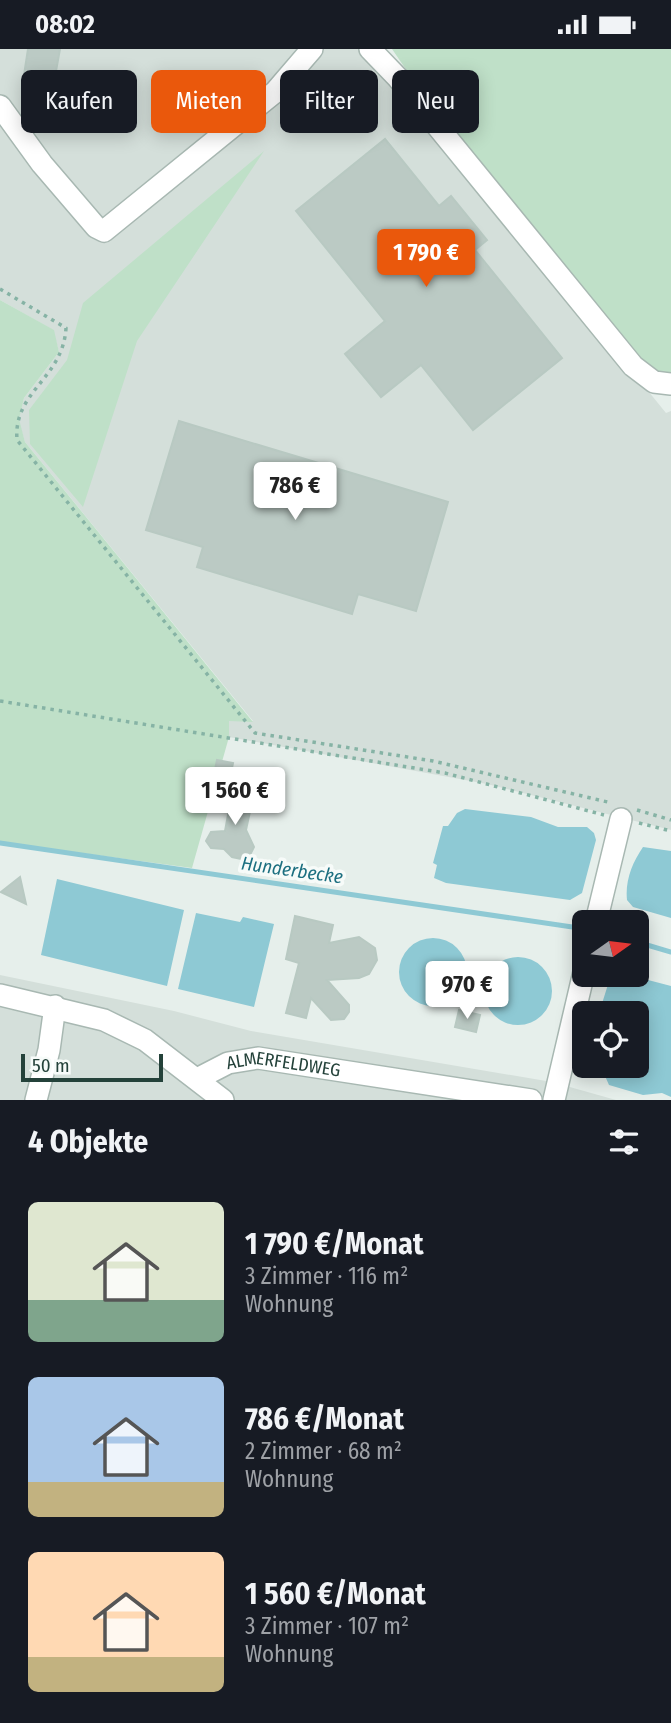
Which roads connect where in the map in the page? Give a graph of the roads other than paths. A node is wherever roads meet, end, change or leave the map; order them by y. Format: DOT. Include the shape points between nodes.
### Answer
graph roads {
  1 [pos="312,49"];
  2 [pos="370,49"];
  3 [pos="0,106"];
  4 [pos="671,384"];
  5 [pos="621,819"];
  6 [pos="599,910"];
  7 [pos="580,987"];
  8 [pos="0,995"];
  9 [pos="55,1006"];
  10 [pos="197,1079"];
  11 [pos="36,1100"];
  12 [pos="222,1100"];
  13 [pos="531,1100"];
  14 [pos="554,1100"];
  1 -- 3 [label="street" via="275,92 104,230 42,164"];
  2 -- 4 [label="street" via="633,366 654,382"];
  5 -- 6 [label="street"];
  7 -- 14 [label="street"];
  8 -- 9 [label="street"];
  9 -- 10 [label="street" via="104,1020 145,1040"];
  9 -- 11 [label="street"];
  10 -- 12 [label="street"];
  10 -- 13 [label="street, ALMERFELDWEG" via="235,1060 258,1058"];
}
